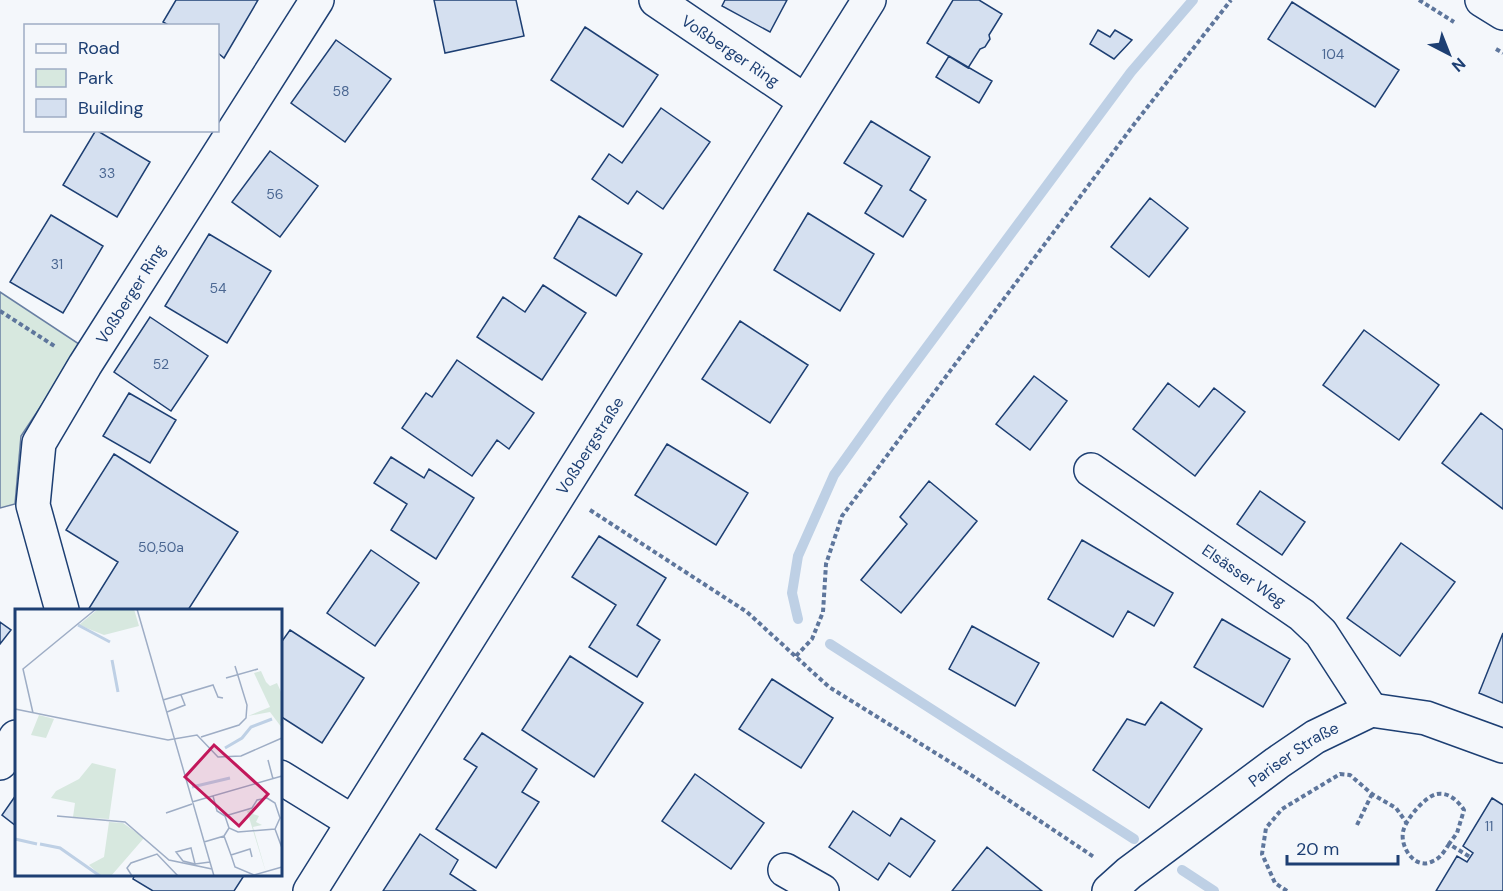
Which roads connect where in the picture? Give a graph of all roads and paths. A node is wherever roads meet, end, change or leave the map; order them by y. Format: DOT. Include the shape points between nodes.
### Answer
graph roads {
  1 [pos="317,0"];
  2 [pos="656,0"];
  3 [pos="869,0"];
  4 [pos="1231,0"];
  5 [pos="1482,0"];
  6 [pos="1503,13"];
  7 [pos="805,101"];
  8 [pos="0,311"];
  9 [pos="84,365"];
  10 [pos="1090,470"];
  11 [pos="562,491"];
  12 [pos="62,609"];
  13 [pos="796,656"];
  14 [pos="1371,710"];
  15 [pos="15,739"];
  16 [pos="1503,746"];
  17 [pos="0,763"];
  18 [pos="282,778"];
  19 [pos="1372,794"];
  20 [pos="353,822"];
  21 [pos="1406,822"];
  22 [pos="1357,825"];
  23 [pos="1449,844"];
  24 [pos="1470,857"];
  25 [pos="785,870"];
  26 [pos="1119,882"];
  27 [pos="310,891"];
  28 [pos="822,891"];
  29 [pos="1287,891"];
  1 -- 9 [label="street, Voßberger Ring"];
  2 -- 7 [label="street, Voßberger Ring"];
  3 -- 7 [label="street, Voßbergstraße"];
  4 -- 13 [label="path" via="842,516 826,564 823,612 812,639"];
  5 -- 6 [label="street"];
  7 -- 11 [label="street, Voßbergstraße"];
  8 -- 9 [label="path"];
  9 -- 12 [label="street, Voßberger Ring" via="39,443 33,505"];
  10 -- 14 [label="street, Elsässer Weg" via="1302,615 1321,633"];
  11 -- 13 [label="path" via="747,612"];
  11 -- 20 [label="street, Voßbergstraße"];
  13 -- 26 [label="path" via="829,687 1099,861"];
  14 -- 16 [label="street" via="1426,718"];
  14 -- 26 [label="street, Pariser Straße" via="1315,737"];
  15 -- 17 [label="street"];
  18 -- 20 [label="street"];
  19 -- 21 [label="path" via="1396,808"];
  19 -- 22 [label="path"];
  19 -- 29 [label="path" via="1350,775 1340,774 1282,808 1266,828 1262,854 1275,884"];
  20 -- 27 [label="street, Voßbergstraße"];
  21 -- 23 [label="path" via="1403,842 1416,862 1432,862"];
  21 -- 23 [label="path" via="1425,801 1437,794 1448,795 1464,810"];
  23 -- 24 [label="path"];
  25 -- 28 [label="street"];
}
